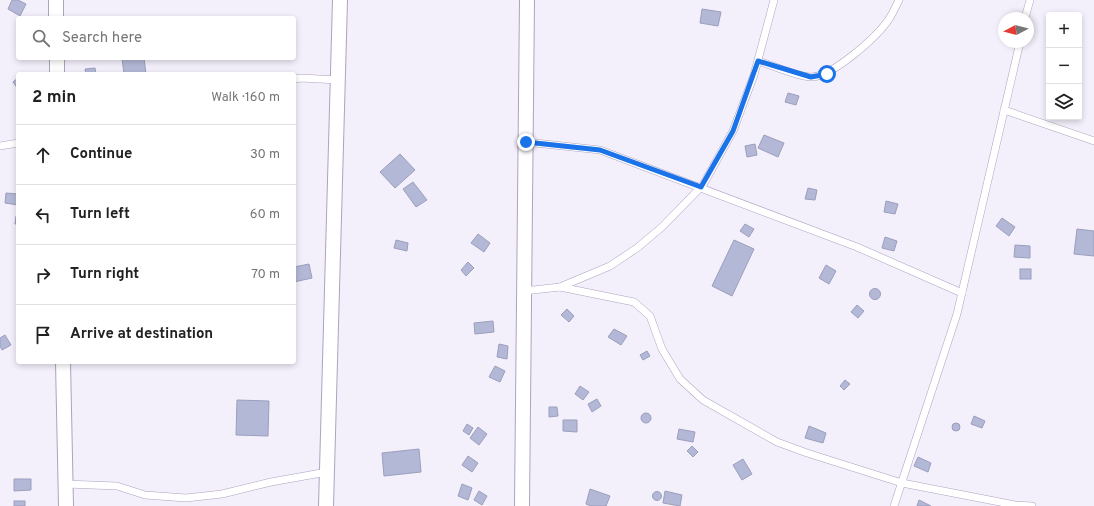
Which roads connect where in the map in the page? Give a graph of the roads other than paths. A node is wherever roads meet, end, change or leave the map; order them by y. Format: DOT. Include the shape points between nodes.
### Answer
graph roads {
  1 [pos="56,0"];
  2 [pos="340,0"];
  3 [pos="528,0"];
  4 [pos="774,0"];
  5 [pos="899,0"];
  6 [pos="1030,0"];
  7 [pos="1027,12"];
  8 [pos="56,16"];
  9 [pos="1019,48"];
  10 [pos="57,60"];
  11 [pos="758,61"];
  12 [pos="58,72"];
  13 [pos="296,79"];
  14 [pos="338,80"];
  15 [pos="1004,110"];
  16 [pos="1094,141"];
  17 [pos="526,142"];
  18 [pos="16,144"];
  19 [pos="0,146"];
  20 [pos="701,187"];
  21 [pos="560,287"];
  22 [pos="524,291"];
  23 [pos="962,293"];
  24 [pos="63,364"];
  25 [pos="327,472"];
  26 [pos="902,483"];
  27 [pos="66,484"];
  28 [pos="66,506"];
  29 [pos="326,506"];
  30 [pos="522,506"];
  31 [pos="894,506"];
  32 [pos="1032,506"];
  1 -- 8 [label="street"];
  2 -- 14 [label="street"];
  3 -- 17 [label="street"];
  4 -- 11 [label="lane"];
  5 -- 11 [label="lane" via="888,20 843,63 827,74 811,77"];
  6 -- 7 [label="lane"];
  9 -- 15 [label="lane"];
  10 -- 12 [label="street"];
  11 -- 20 [label="lane" via="733,131"];
  13 -- 14 [label="lane"];
  14 -- 25 [label="street"];
  15 -- 16 [label="lane"];
  15 -- 23 [label="lane"];
  17 -- 20 [label="lane" via="600,150"];
  17 -- 22 [label="street"];
  18 -- 19 [label="lane"];
  20 -- 21 [label="lane" via="662,227 637,248 610,266"];
  20 -- 23 [label="lane" via="857,248"];
  21 -- 22 [label="lane"];
  21 -- 26 [label="lane" via="634,302 650,316 662,349 680,379 702,400 738,421 777,442"];
  22 -- 30 [label="street"];
  23 -- 26 [label="lane"];
  24 -- 27 [label="street"];
  25 -- 27 [label="lane" via="222,494 186,498 145,495 117,486"];
  25 -- 29 [label="street"];
  26 -- 31 [label="lane"];
  26 -- 32 [label="lane"];
  27 -- 28 [label="street"];
}
